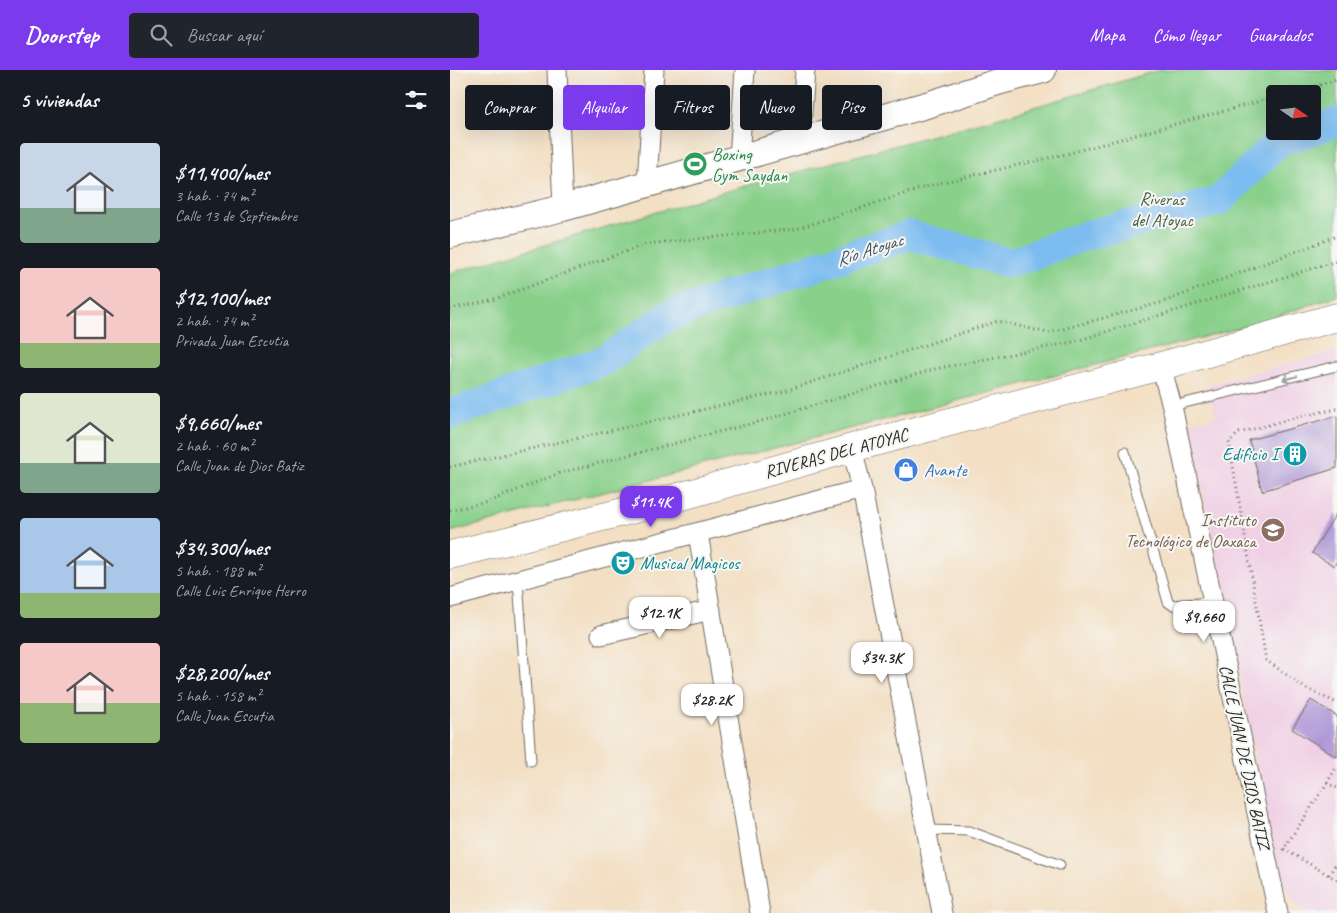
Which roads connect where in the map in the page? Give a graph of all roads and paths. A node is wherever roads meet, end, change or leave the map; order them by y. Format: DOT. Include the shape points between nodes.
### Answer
graph roads {
  1 [pos="557,70"];
  2 [pos="654,70"];
  3 [pos="745,70"];
  4 [pos="805,70"];
  5 [pos="1043,70"];
  6 [pos="1002,76"];
  7 [pos="1337,80"];
  8 [pos="1319,85"];
  9 [pos="1266,98"];
  10 [pos="800,140"];
  11 [pos="739,158"];
  12 [pos="647,184"];
  13 [pos="563,208"];
  14 [pos="450,235"];
  15 [pos="1337,236"];
  16 [pos="1337,261"];
  17 [pos="450,309"];
  18 [pos="1337,317"];
  19 [pos="1161,366"];
  20 [pos="1337,366"];
  21 [pos="1172,406"];
  22 [pos="1337,409"];
  23 [pos="852,448"];
  24 [pos="1125,452"];
  25 [pos="450,468"];
  26 [pos="862,489"];
  27 [pos="450,510"];
  28 [pos="698,533"];
  29 [pos="450,555"];
  30 [pos="518,580"];
  31 [pos="450,598"];
  32 [pos="1213,602"];
  33 [pos="711,610"];
  34 [pos="601,635"];
  35 [pos="1337,703"];
  36 [pos="531,761"];
  37 [pos="1337,766"];
  38 [pos="1327,783"];
  39 [pos="1337,788"];
  40 [pos="926,830"];
  41 [pos="1284,849"];
  42 [pos="1337,862"];
  43 [pos="1060,865"];
  44 [pos="1268,870"];
  45 [pos="1330,875"];
  46 [pos="1337,880"];
  47 [pos="760,913"];
  48 [pos="942,913"];
  49 [pos="1278,913"];
  1 -- 13 [label="street"];
  2 -- 12 [label="street"];
  3 -- 11 [label="street"];
  4 -- 10 [label="street"];
  5 -- 6 [label="street"];
  6 -- 10 [label="street" via="930,104"];
  7 -- 8 [label="path"];
  9 -- 17 [label="path" via="1066,154 935,184 796,229 646,244 498,298"];
  10 -- 11 [label="street"];
  11 -- 12 [label="street"];
  12 -- 13 [label="street"];
  13 -- 14 [label="street"];
  15 -- 25 [label="path" via="1163,302 1048,333 998,321 785,391"];
  16 -- 27 [label="path" via="1073,342 935,369 765,420 560,474 488,502"];
  18 -- 19 [label="main road, RIVERAS DEL ATOYAC"];
  19 -- 21 [label="street, CALLE JUAN DE DIOS BATIZ"];
  19 -- 23 [label="main road, RIVERAS DEL ATOYAC"];
  20 -- 21 [label="lane, one-way"];
  21 -- 32 [label="street, CALLE JUAN DE DIOS BATIZ"];
  22 -- 35 [label="path" via="1239,433 1229,442 1266,660 1305,688"];
  23 -- 26 [label="street"];
  23 -- 29 [label="main road, RIVERAS DEL ATOYAC" via="647,506"];
  24 -- 32 [label="lane" via="1168,602 1172,605"];
  26 -- 28 [label="street"];
  26 -- 40 [label="street"];
  28 -- 30 [label="street"];
  28 -- 33 [label="street"];
  30 -- 31 [label="street"];
  30 -- 36 [label="lane"];
  32 -- 44 [label="street, CALLE JUAN DE DIOS BATIZ"];
  33 -- 34 [label="street"];
  33 -- 47 [label="street"];
  37 -- 38 [label="path"];
  38 -- 39 [label="path"];
  38 -- 41 [label="path"];
  40 -- 43 [label="lane" via="969,831"];
  40 -- 48 [label="street"];
  41 -- 44 [label="path"];
  41 -- 45 [label="path"];
  42 -- 45 [label="path"];
  44 -- 49 [label="street, CALLE JUAN DE DIOS BATIZ"];
  45 -- 46 [label="path"];
}
